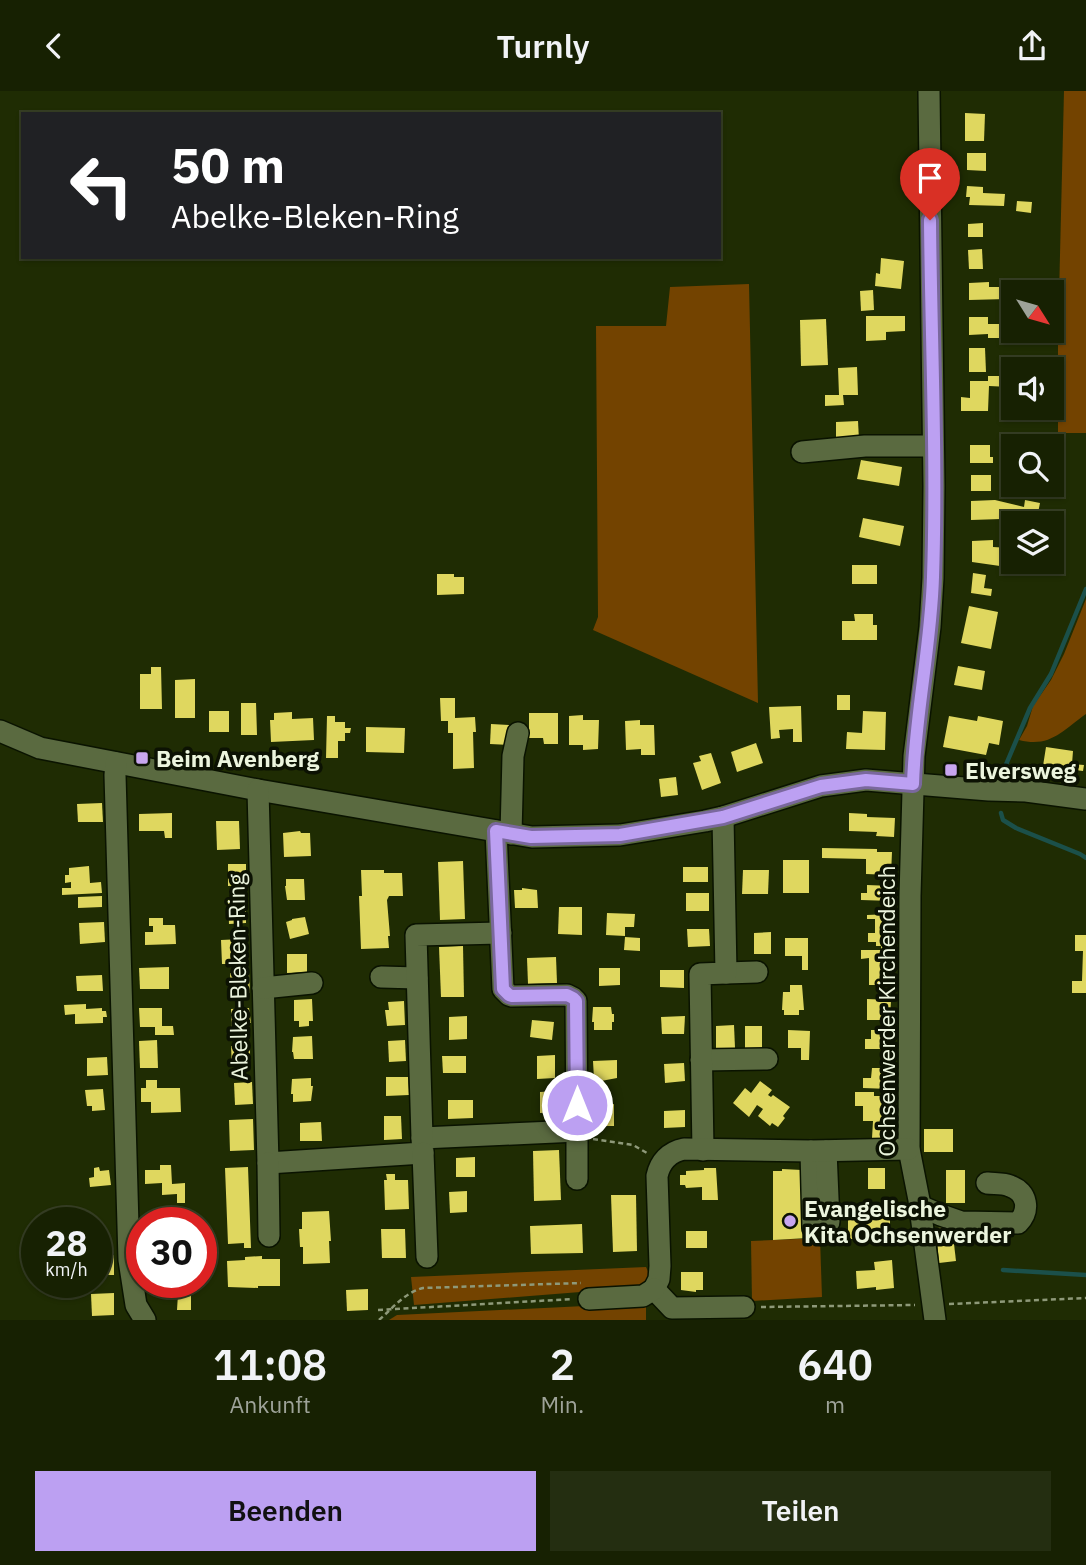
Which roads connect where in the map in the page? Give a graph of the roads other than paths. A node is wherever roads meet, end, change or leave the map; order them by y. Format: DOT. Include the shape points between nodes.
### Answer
graph roads {
  1 [pos="929,91"];
  2 [pos="933,446"];
  3 [pos="802,452"];
  4 [pos="0,731"];
  5 [pos="518,733"];
  6 [pos="116,763"];
  7 [pos="913,784"];
  8 [pos="258,790"];
  9 [pos="1086,799"];
  10 [pos="723,817"];
  11 [pos="504,832"];
  12 [pos="501,933"];
  13 [pos="757,972"];
  14 [pos="726,973"];
  15 [pos="381,977"];
  16 [pos="417,978"];
  17 [pos="312,983"];
  18 [pos="263,988"];
  19 [pos="767,1059"];
  20 [pos="701,1060"];
  21 [pos="577,1133"];
  22 [pos="422,1146"];
  23 [pos="909,1149"];
  24 [pos="703,1150"];
  25 [pos="819,1151"];
  26 [pos="268,1163"];
  27 [pos="577,1179"];
  28 [pos="987,1184"];
  29 [pos="920,1206"];
  30 [pos="821,1225"];
  31 [pos="269,1236"];
  32 [pos="427,1257"];
  33 [pos="654,1289"];
  34 [pos="589,1291"];
  35 [pos="744,1307"];
  36 [pos="934,1313"];
  37 [pos="145,1320"];
  1 -- 2 [label="street"];
  2 -- 3 [label="street"];
  2 -- 7 [label="street" via="933,590"];
  4 -- 6 [label="street" via="40,748"];
  5 -- 11 [label="street"];
  6 -- 8 [label="street"];
  6 -- 37 [label="street" via="129,1260 136,1305"];
  7 -- 9 [label="street"];
  7 -- 10 [label="street" via="866,780 821,786"];
  7 -- 23 [label="street, Ochsenwerder Kirchendeich"];
  8 -- 11 [label="street"];
  8 -- 18 [label="street, Abelke-Bleken-Ring"];
  10 -- 11 [label="street" via="620,835 531,837"];
  10 -- 14 [label="street"];
  11 -- 12 [label="street"];
  12 -- 16 [label="street" via="416,935"];
  12 -- 21 [label="street" via="505,992 512,996 567,995 576,1001"];
  13 -- 14 [label="street"];
  14 -- 20 [label="street" via="700,974"];
  15 -- 16 [label="street"];
  16 -- 22 [label="street"];
  17 -- 18 [label="street"];
  18 -- 26 [label="street, Abelke-Bleken-Ring"];
  19 -- 20 [label="street"];
  20 -- 24 [label="street"];
  21 -- 22 [label="street"];
  21 -- 27 [label="street"];
  22 -- 26 [label="street"];
  22 -- 32 [label="street"];
  23 -- 25 [label="street"];
  23 -- 29 [label="street, Ochsenwerder Kirchendeich"];
  24 -- 25 [label="street"];
  24 -- 33 [label="street" via="677,1150 661,1164 657,1176 660,1266"];
  25 -- 30 [label="street"];
  26 -- 31 [label="street, Abelke-Bleken-Ring"];
  28 -- 29 [label="street" via="1008,1185 1020,1193 1026,1206 1018,1223 961,1222"];
  29 -- 36 [label="street, Ochsenwerder Kirchendeich"];
  33 -- 34 [label="street" via="643,1296"];
  33 -- 35 [label="street" via="672,1308"];
}
